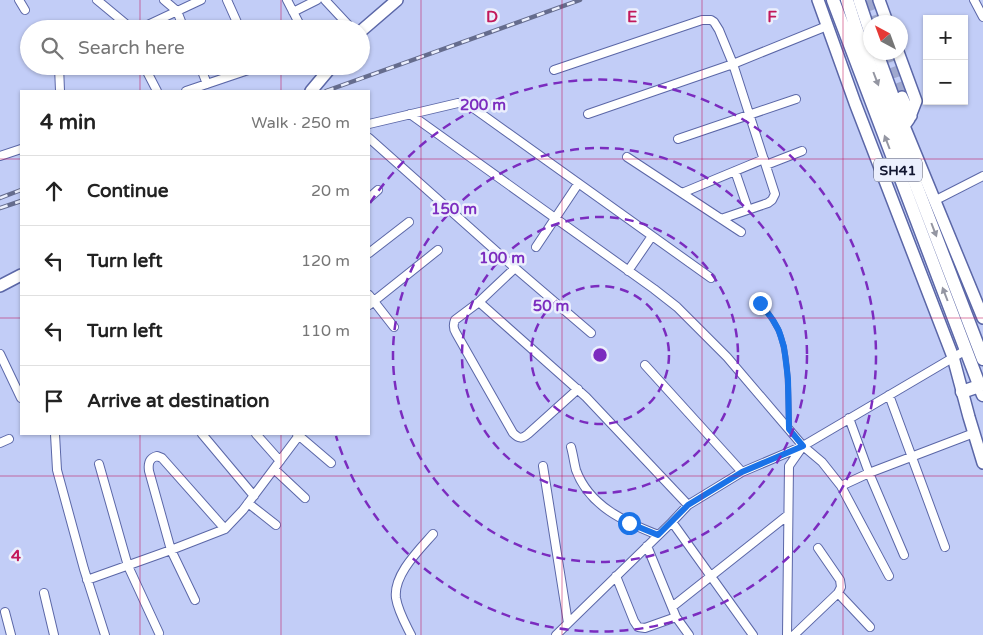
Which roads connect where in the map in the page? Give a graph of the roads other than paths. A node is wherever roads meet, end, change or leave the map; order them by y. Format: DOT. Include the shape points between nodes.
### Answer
graph roads {
  1 [pos="19,0"];
  2 [pos="97,0"];
  3 [pos="164,0"];
  4 [pos="201,0"];
  5 [pos="227,0"];
  6 [pos="287,0"];
  7 [pos="317,0"];
  8 [pos="325,0"];
  9 [pos="397,0"];
  10 [pos="818,0"];
  11 [pos="834,0"];
  12 [pos="847,0"];
  13 [pos="859,0"];
  14 [pos="879,0"];
  15 [pos="978,3"];
  16 [pos="25,10"];
  17 [pos="177,11"];
  18 [pos="293,12"];
  19 [pos="864,15"];
  20 [pos="884,15"];
  21 [pos="983,17"];
  22 [pos="121,20"];
  23 [pos="158,20"];
  24 [pos="180,20"];
  25 [pos="236,20"];
  26 [pos="297,20"];
  27 [pos="344,20"];
  28 [pos="370,23"];
  29 [pos="827,26"];
  30 [pos="880,60"];
  31 [pos="901,60"];
  32 [pos="733,64"];
  33 [pos="554,70"];
  34 [pos="59,75"];
  35 [pos="149,75"];
  36 [pos="204,75"];
  37 [pos="234,75"];
  38 [pos="324,75"];
  39 [pos="207,84"];
  40 [pos="60,90"];
  41 [pos="156,90"];
  42 [pos="189,90"];
  43 [pos="312,90"];
  44 [pos="902,97"];
  45 [pos="796,99"];
  46 [pos="410,114"];
  47 [pos="588,114"];
  48 [pos="749,114"];
  49 [pos="911,116"];
  50 [pos="370,124"];
  51 [pos="904,126"];
  52 [pos="370,139"];
  53 [pos="678,139"];
  54 [pos="20,148"];
  55 [pos="802,151"];
  56 [pos="0,156"];
  57 [pos="627,157"];
  58 [pos="765,162"];
  59 [pos="735,171"];
  60 [pos="982,179"];
  61 [pos="578,184"];
  62 [pos="378,190"];
  63 [pos="682,193"];
  64 [pos="370,197"];
  65 [pos="934,201"];
  66 [pos="748,209"];
  67 [pos="555,219"];
  68 [pos="721,219"];
  69 [pos="408,222"];
  70 [pos="741,232"];
  71 [pos="652,236"];
  72 [pos="536,247"];
  73 [pos="438,250"];
  74 [pos="370,252"];
  75 [pos="515,268"];
  76 [pos="628,271"];
  77 [pos="20,276"];
  78 [pos="711,278"];
  79 [pos="0,286"];
  80 [pos="370,300"];
  81 [pos="478,302"];
  82 [pos="760,303"];
  83 [pos="983,318"];
  84 [pos="394,328"];
  85 [pos="591,332"];
  86 [pos="972,340"];
  87 [pos="0,354"];
  88 [pos="953,357"];
  89 [pos="983,359"];
  90 [pos="645,365"];
  91 [pos="578,389"];
  92 [pos="981,391"];
  93 [pos="962,392"];
  94 [pos="888,395"];
  95 [pos="20,396"];
  96 [pos="849,418"];
  97 [pos="789,429"];
  98 [pos="974,433"];
  99 [pos="55,435"];
  100 [pos="203,435"];
  101 [pos="257,435"];
  102 [pos="298,435"];
  103 [pos="300,435"];
  104 [pos="9,439"];
  105 [pos="0,443"];
  106 [pos="803,446"];
  107 [pos="571,447"];
  108 [pos="911,458"];
  109 [pos="280,461"];
  110 [pos="331,463"];
  111 [pos="983,463"];
  112 [pos="99,464"];
  113 [pos="544,466"];
  114 [pos="274,469"];
  115 [pos="742,472"];
  116 [pos="869,473"];
  117 [pos="841,486"];
  118 [pos="254,496"];
  119 [pos="305,498"];
  120 [pos="248,503"];
  121 [pos="688,505"];
  122 [pos="788,514"];
  123 [pos="672,522"];
  124 [pos="276,525"];
  125 [pos="225,530"];
  126 [pos="433,534"];
  127 [pos="658,535"];
  128 [pos="646,546"];
  129 [pos="945,547"];
  130 [pos="818,548"];
  131 [pos="171,550"];
  132 [pos="904,555"];
  133 [pos="128,566"];
  134 [pos="616,576"];
  135 [pos="711,576"];
  136 [pos="889,576"];
  137 [pos="87,580"];
  138 [pos="44,593"];
  139 [pos="838,593"];
  140 [pos="195,600"];
  141 [pos="672,607"];
  142 [pos="5,612"];
  143 [pos="676,617"];
  144 [pos="568,623"];
  145 [pos="870,627"];
  146 [pos="159,633"];
  147 [pos="11,635"];
  148 [pos="54,635"];
  149 [pos="105,635"];
  150 [pos="411,635"];
  151 [pos="556,635"];
  152 [pos="689,635"];
  153 [pos="753,635"];
  154 [pos="787,635"];
  155 [pos="794,635"];
  1 -- 16 [label="street"];
  2 -- 22 [label="street"];
  3 -- 17 [label="street"];
  4 -- 17 [label="street"];
  5 -- 25 [label="street"];
  6 -- 18 [label="street"];
  7 -- 18 [label="street"];
  8 -- 27 [label="street"];
  9 -- 28 [label="street"];
  10 -- 29 [label="street"];
  86 -- 11 [label="main road, SH41, one-way"];
  12 -- 86 [label="main road, SH41, one-way"];
  13 -- 19 [label="street"];
  14 -- 20 [label="street"];
  15 -- 21 [label="street"];
  17 -- 23 [label="street"];
  17 -- 24 [label="street"];
  18 -- 26 [label="street"];
  29 -- 32 [label="street"];
  29 -- 88 [label="street"];
  30 -- 51 [label="street"];
  31 -- 49 [label="street" via="916,101"];
  32 -- 33 [label="street" via="720,30 714,22 702,20"];
  32 -- 47 [label="street"];
  32 -- 48 [label="street"];
  34 -- 40 [label="street"];
  35 -- 41 [label="street"];
  36 -- 39 [label="street"];
  37 -- 39 [label="street"];
  38 -- 43 [label="street"];
  39 -- 42 [label="street"];
  44 -- 49 [label="street"];
  45 -- 48 [label="street"];
  46 -- 50 [label="street"];
  46 -- 61 [label="street" via="458,103 470,105"];
  46 -- 67 [label="street"];
  48 -- 53 [label="street"];
  48 -- 58 [label="street"];
  49 -- 51 [label="street"];
  51 -- 65 [label="street"];
  52 -- 75 [label="street"];
  54 -- 56 [label="street"];
  55 -- 58 [label="street"];
  57 -- 63 [label="street"];
  58 -- 59 [label="street"];
  58 -- 66 [label="street" via="774,197 768,203"];
  59 -- 63 [label="street"];
  59 -- 66 [label="street"];
  60 -- 65 [label="street"];
  61 -- 67 [label="street"];
  61 -- 71 [label="street"];
  62 -- 64 [label="street"];
  63 -- 68 [label="street"];
  65 -- 83 [label="street"];
  66 -- 68 [label="street"];
  67 -- 72 [label="street"];
  67 -- 76 [label="street"];
  68 -- 70 [label="street"];
  69 -- 74 [label="street"];
  71 -- 76 [label="street"];
  71 -- 78 [label="street"];
  73 -- 80 [label="street"];
  75 -- 81 [label="street"];
  75 -- 85 [label="street"];
  76 -- 97 [label="street" via="662,295 727,357"];
  77 -- 79 [label="street"];
  80 -- 84 [label="street"];
  81 -- 91 [label="street"];
  81 -- 91 [label="street" via="456,320 454,328 517,437 528,434"];
  82 -- 97 [label="lane" via="779,331 784,347"];
  86 -- 88 [label="street"];
  86 -- 89 [label="main road, SH41"];
  86 -- 92 [label="main road, SH41"];
  87 -- 95 [label="street"];
  88 -- 93 [label="street"];
  88 -- 94 [label="street"];
  90 -- 115 [label="street"];
  91 -- 121 [label="street"];
  92 -- 93 [label="main road"];
  93 -- 98 [label="street"];
  94 -- 96 [label="street"];
  94 -- 108 [label="street"];
  96 -- 106 [label="street"];
  96 -- 116 [label="street"];
  97 -- 106 [label="street"];
  98 -- 108 [label="street"];
  98 -- 111 [label="street"];
  99 -- 137 [label="street" via="57,470"];
  100 -- 118 [label="street"];
  101 -- 109 [label="street"];
  102 -- 109 [label="street"];
  103 -- 110 [label="street"];
  104 -- 105 [label="street"];
  106 -- 115 [label="street"];
  106 -- 117 [label="street" via="822,462"];
  106 -- 122 [label="street" via="789,466"];
  107 -- 127 [label="street" via="576,469 598,502 615,516"];
  108 -- 116 [label="street"];
  108 -- 129 [label="street"];
  109 -- 114 [label="street"];
  112 -- 133 [label="street"];
  113 -- 144 [label="street"];
  114 -- 118 [label="street"];
  114 -- 119 [label="street"];
  115 -- 121 [label="street"];
  116 -- 117 [label="street"];
  116 -- 132 [label="street"];
  117 -- 136 [label="street"];
  118 -- 120 [label="street"];
  120 -- 124 [label="street"];
  120 -- 125 [label="street"];
  121 -- 123 [label="street"];
  122 -- 135 [label="street"];
  122 -- 154 [label="street"];
  123 -- 127 [label="street"];
  123 -- 135 [label="street"];
  125 -- 131 [label="street"];
  125 -- 131 [label="street" via="162,458 154,457 148,462 149,471"];
  126 -- 150 [label="street" via="398,581 396,596 399,610"];
  127 -- 128 [label="street"];
  128 -- 134 [label="street"];
  128 -- 141 [label="street"];
  130 -- 139 [label="street" via="840,580"];
  131 -- 133 [label="street"];
  131 -- 140 [label="street"];
  133 -- 137 [label="street"];
  133 -- 146 [label="street"];
  134 -- 143 [label="street" via="638,627 645,628"];
  134 -- 144 [label="street"];
  135 -- 141 [label="street"];
  135 -- 153 [label="street"];
  137 -- 149 [label="street"];
  138 -- 148 [label="street"];
  139 -- 145 [label="street"];
  139 -- 155 [label="street"];
  141 -- 143 [label="street"];
  142 -- 147 [label="street"];
  143 -- 152 [label="street"];
  144 -- 151 [label="street"];
}
